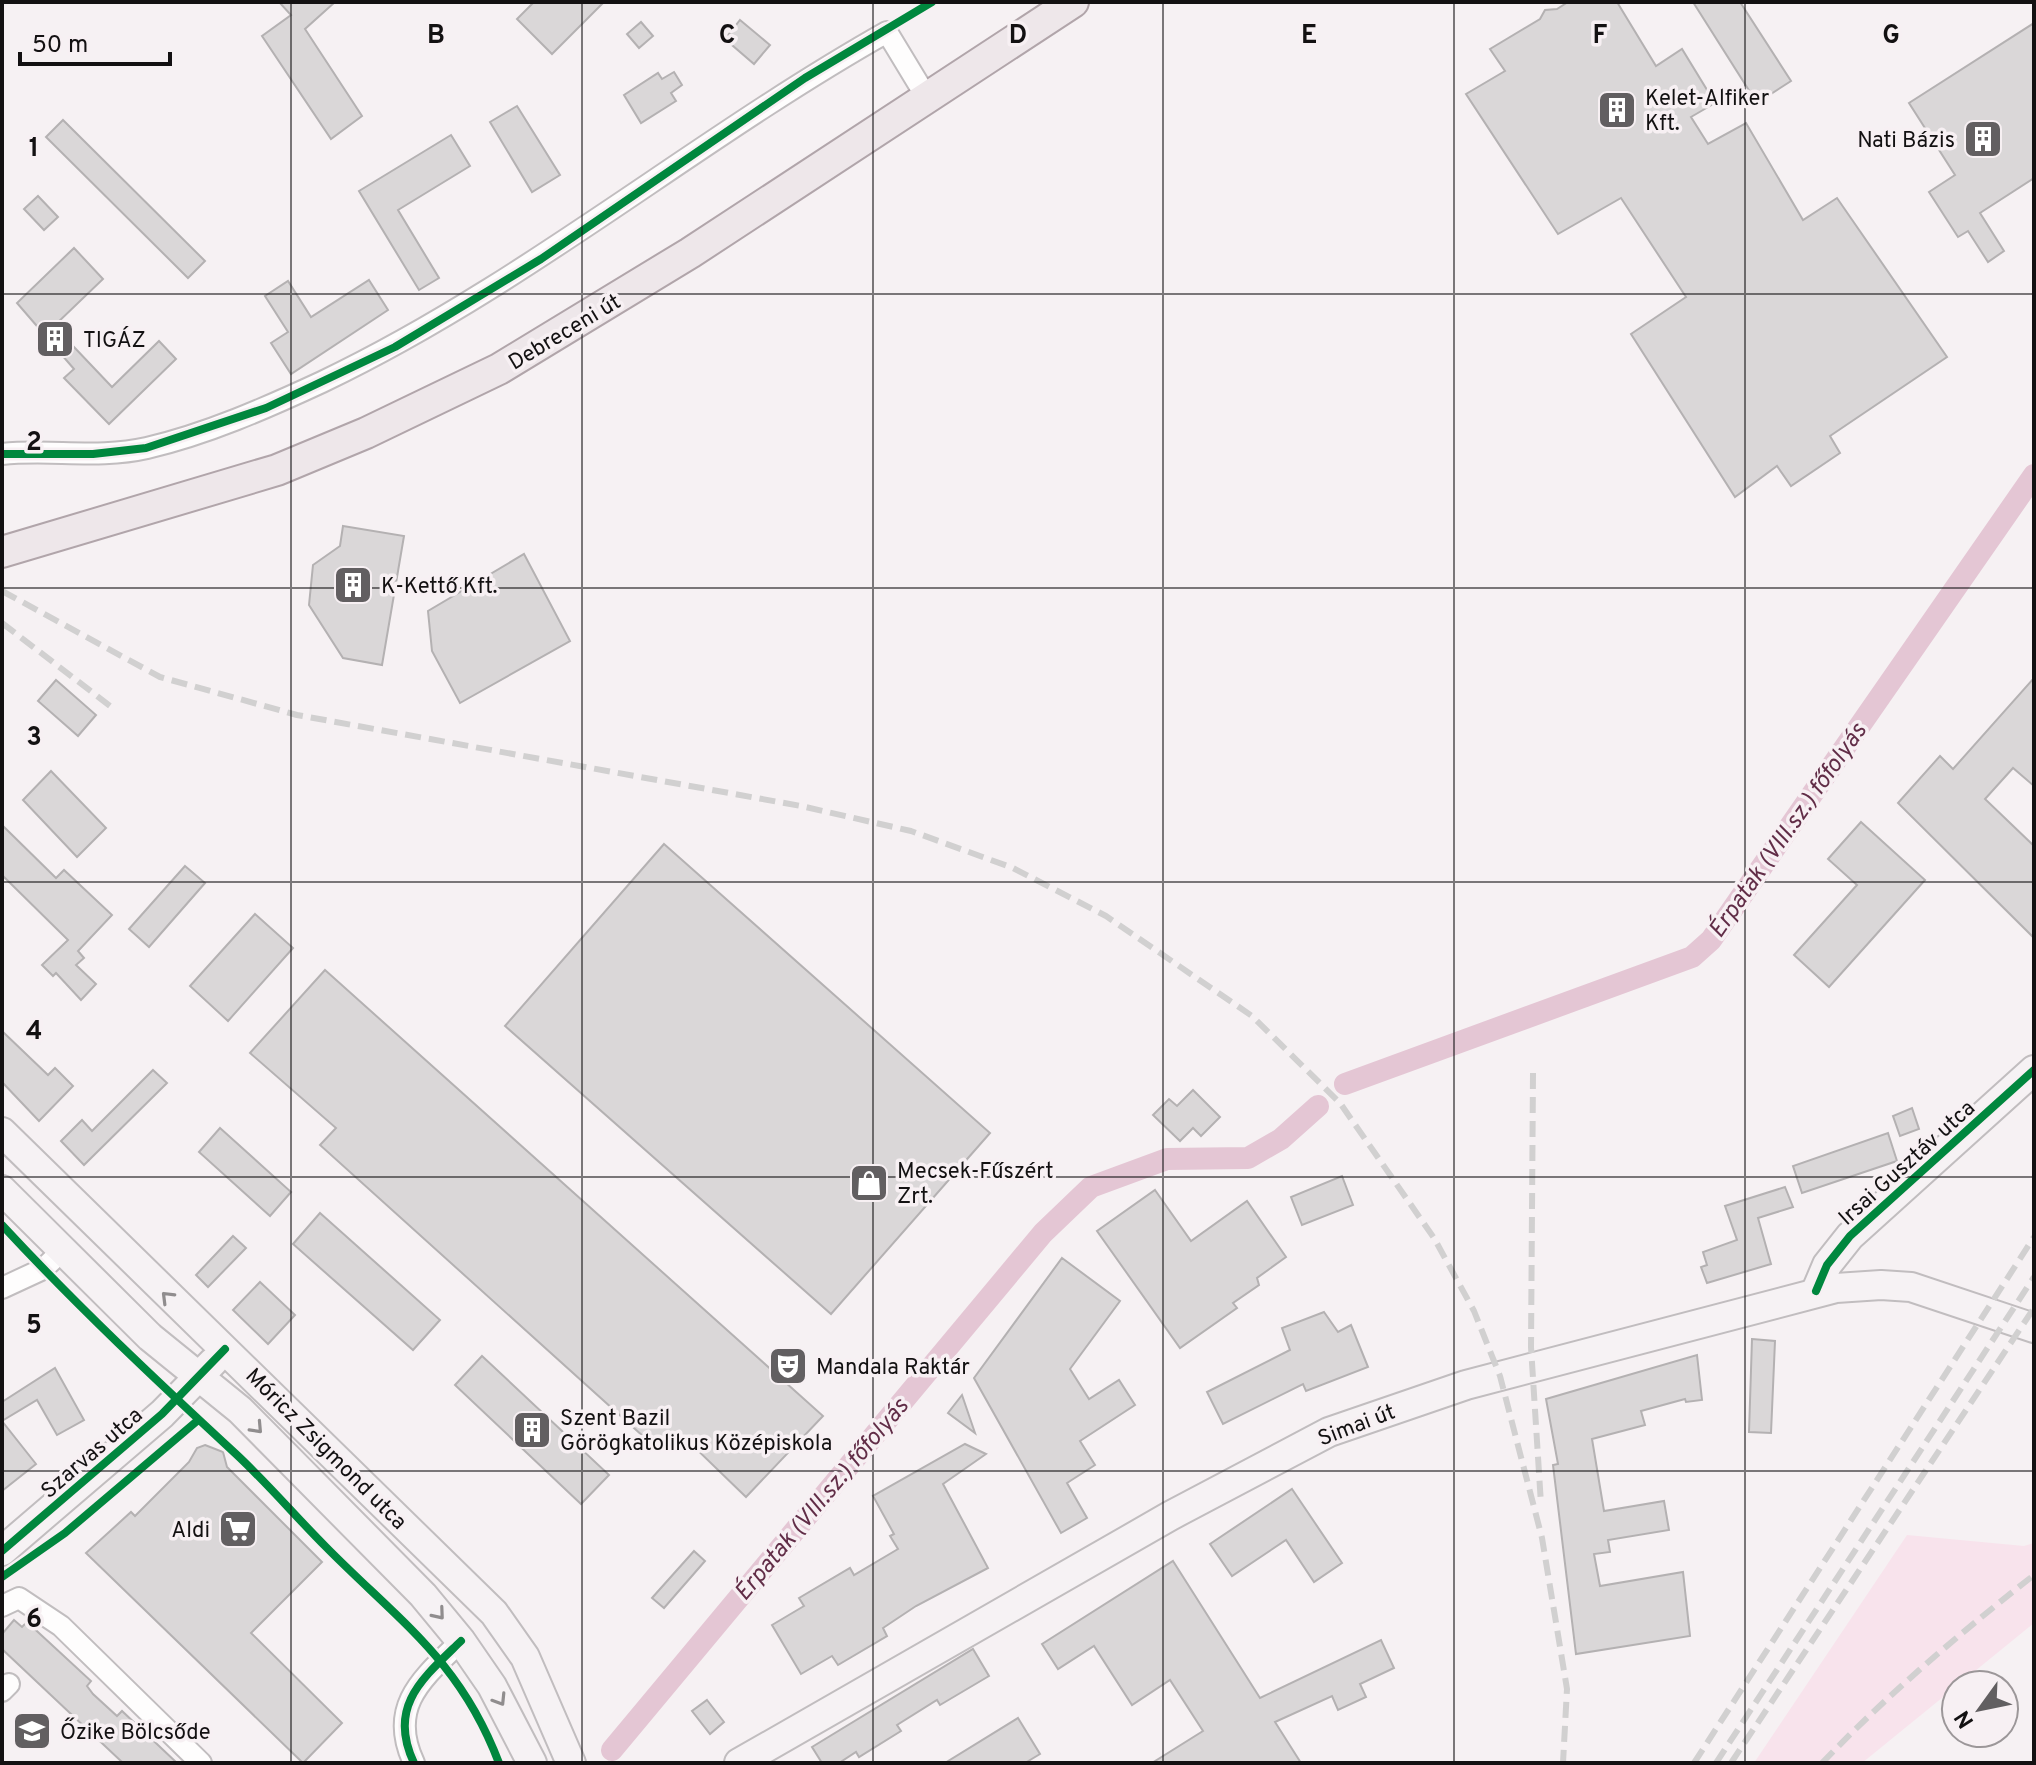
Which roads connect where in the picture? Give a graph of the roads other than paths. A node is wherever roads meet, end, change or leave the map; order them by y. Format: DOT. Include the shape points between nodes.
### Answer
graph roads {
  1 [pos="1073,2"];
  2 [pos="927,98"];
  3 [pos="2,454"];
  4 [pos="2,552"];
  5 [pos="2034,1070"];
  6 [pos="2,1132"];
  7 [pos="2,1190"];
  8 [pos="63,1250"];
  9 [pos="2,1288"];
  10 [pos="1816,1291"];
  11 [pos="2034,1328"];
  12 [pos="225,1349"];
  13 [pos="199,1376"];
  14 [pos="2,1551"];
  15 [pos="10,1602"];
  16 [pos="461,1641"];
  17 [pos="573,1760"];
  18 [pos="201,1763"];
  19 [pos="414,1763"];
  20 [pos="532,1763"];
  21 [pos="739,1763"];
  1 -- 2 [label="main road, Debreceni út"];
  2 -- 3 [label="street" via="887,32 805,78 541,259 395,347 266,408 146,448"];
  2 -- 4 [label="main road, Debreceni út" via="690,253 499,369 277,470"];
  5 -- 10 [label="main road, Irsai Gusztáv utca" via="1850,1236 1827,1265"];
  12 -- 6 [label="main road, Móricz Zsigmond utca, one-way"];
  7 -- 8 [label="main road, Móricz Zsigmond utca"];
  8 -- 9 [label="street" via="43,1269"];
  8 -- 13 [label="main road, Móricz Zsigmond utca" via="150,1337"];
  10 -- 11 [label="main road, Simai út" via="1911,1287"];
  10 -- 21 [label="main road, Simai út" via="1466,1385 1329,1432 1170,1516"];
  12 -- 13 [label="main road, Szarvas utca"];
  12 -- 17 [label="main road, Móricz Zsigmond utca" via="494,1613 525,1657"];
  13 -- 14 [label="main road, Szarvas utca"];
  13 -- 16 [label="main road, Móricz Zsigmond utca, one-way" via="383,1553"];
  15 -- 18 [label="street" via="61,1626"];
  16 -- 19 [label="street" via="425,1676 405,1710 404,1730"];
  16 -- 20 [label="main road, Móricz Zsigmond utca, one-way" via="510,1716"];
}
